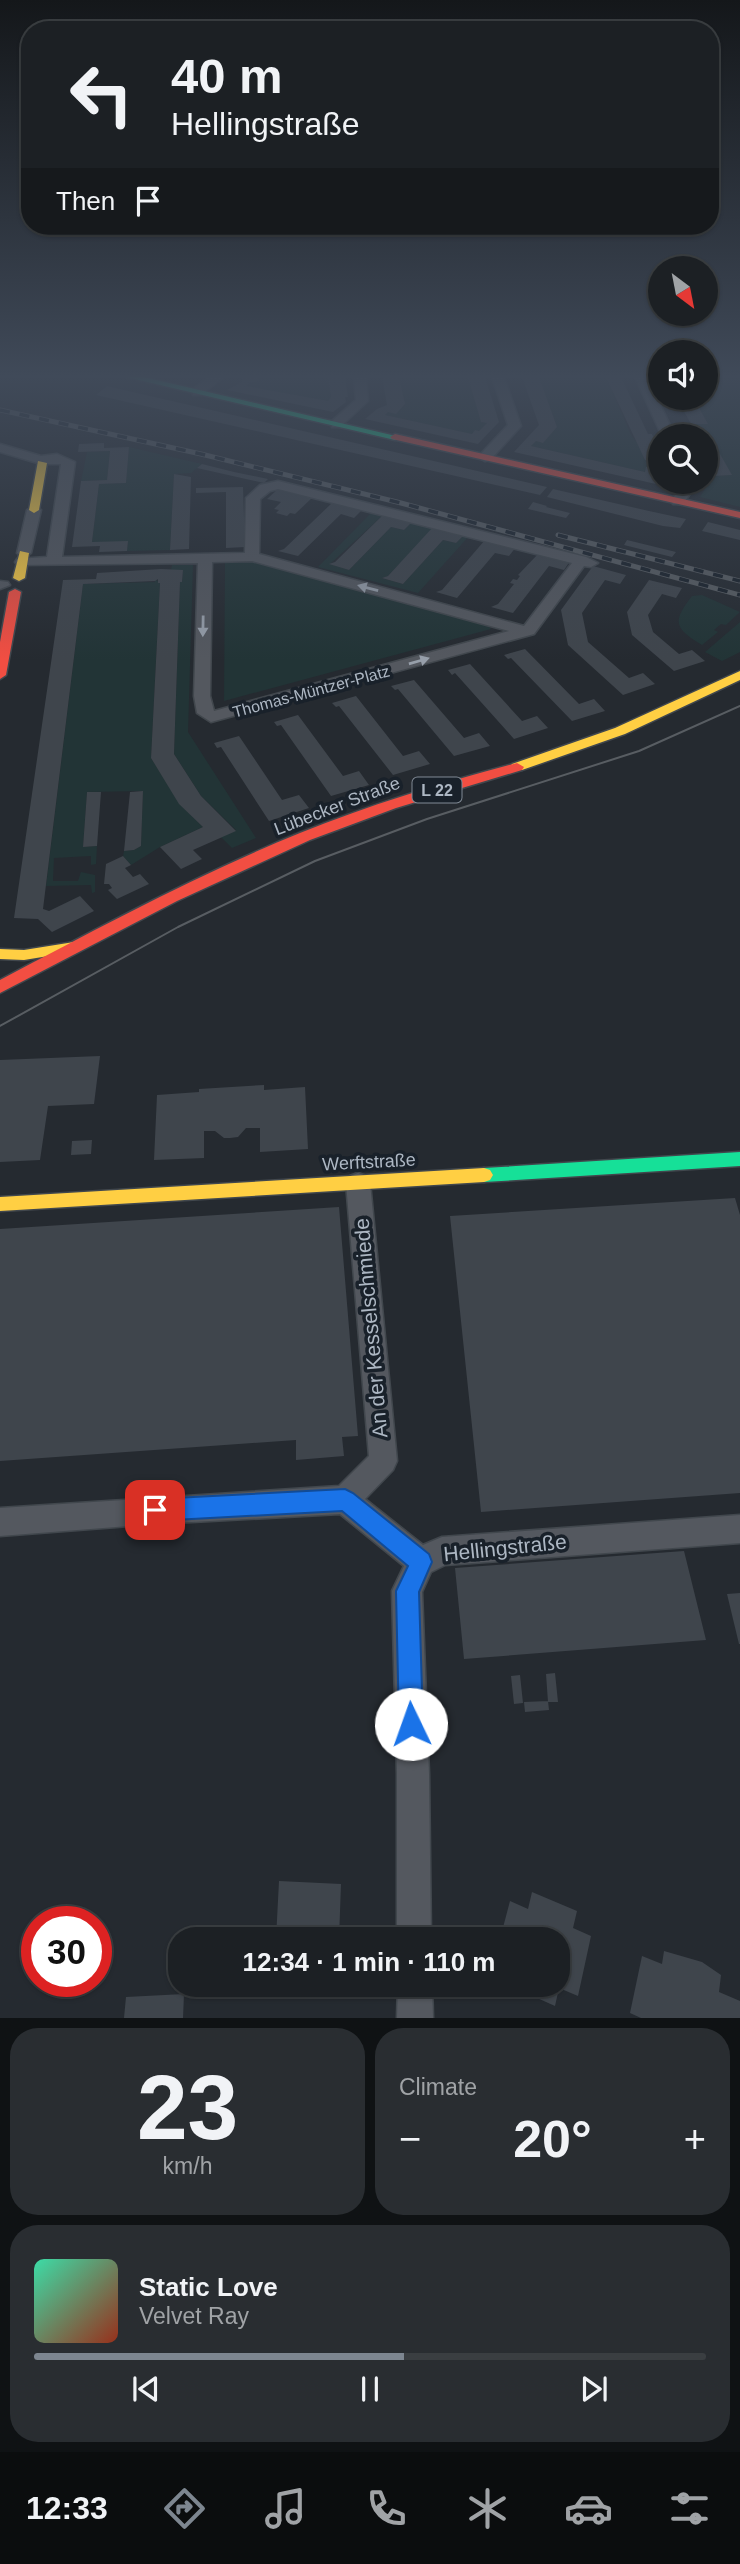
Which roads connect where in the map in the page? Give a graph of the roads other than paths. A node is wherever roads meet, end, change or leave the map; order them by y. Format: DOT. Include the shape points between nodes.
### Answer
graph roads {
  1 [pos="40,471"];
  2 [pos="67,471"];
  3 [pos="547,471"];
  4 [pos="683,494"];
  5 [pos="678,501"];
  6 [pos="34,510"];
  7 [pos="740,515"];
  8 [pos="252,557"];
  9 [pos="205,558"];
  10 [pos="54,562"];
  11 [pos="14,576"];
  12 [pos="528,631"];
  13 [pos="0,675"];
  14 [pos="740,675"];
  15 [pos="75,947"];
  16 [pos="0,954"];
  17 [pos="0,988"];
  18 [pos="738,1164"];
  19 [pos="358,1183"];
  20 [pos="0,1205"];
  21 [pos="345,1500"];
  22 [pos="0,1522"];
  23 [pos="740,1529"];
  24 [pos="421,1562"];
  25 [pos="414,1927"];
  26 [pos="415,1997"];
  27 [pos="415,2018"];
  1 -- 6 [label="street"];
  2 -- 10 [label="street"];
  3 -- 5 [label="street"];
  4 -- 5 [label="street"];
  5 -- 7 [label="street"];
  6 -- 11 [label="street"];
  8 -- 9 [label="street"];
  12 -- 8 [label="street, one-way"];
  8 -- 12 [label="street" via="253,498 278,485 587,562"];
  9 -- 10 [label="street"];
  9 -- 12 [label="street, Thomas-Müntzer-Platz, one-way" via="202,696 205,713 211,717"];
  10 -- 11 [label="street"];
  11 -- 13 [label="street"];
  14 -- 15 [label="street, Lübecker Straße / L 22" via="578,747 413,797 308,836"];
  15 -- 16 [label="street"];
  15 -- 17 [label="street, Lübecker Straße / L 22"];
  18 -- 19 [label="street, Werftstraße"];
  19 -- 20 [label="street, Werftstraße"];
  19 -- 21 [label="street, An der Kesselschmiede" via="383,1461"];
  21 -- 22 [label="street"];
  21 -- 24 [label="street, Hellingstraße"];
  23 -- 24 [label="street, Hellingstraße" via="442,1551"];
  24 -- 25 [label="street" via="407,1591"];
  26 -- 27 [label="street"];
}
